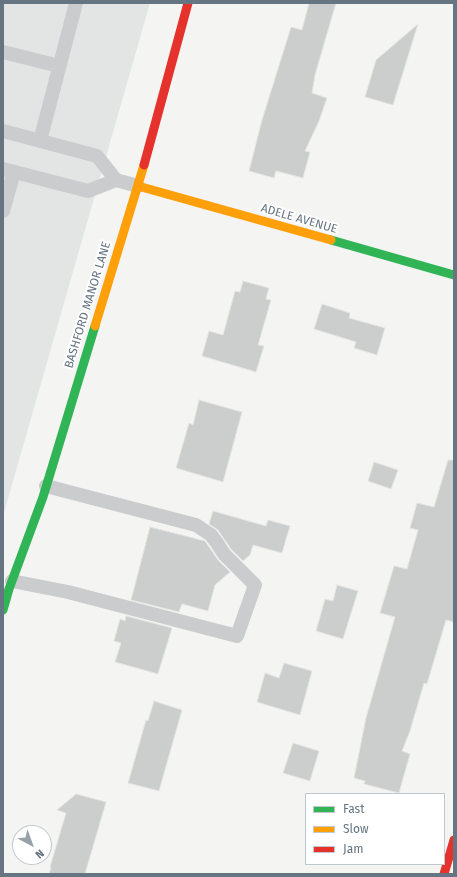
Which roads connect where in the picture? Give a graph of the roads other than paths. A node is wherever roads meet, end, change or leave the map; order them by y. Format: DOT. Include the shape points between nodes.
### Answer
graph roads {
  1 [pos="76,3"];
  2 [pos="188,3"];
  3 [pos="3,52"];
  4 [pos="59,66"];
  5 [pos="3,131"];
  6 [pos="40,141"];
  7 [pos="9,170"];
  8 [pos="116,180"];
  9 [pos="138,186"];
  10 [pos="3,211"];
  11 [pos="454,275"];
  12 [pos="46,486"];
  13 [pos="12,581"];
  14 [pos="3,610"];
  15 [pos="454,840"];
  16 [pos="444,874"];
  1 -- 4 [label="lane"];
  2 -- 9 [label="street, BASHFORD MANOR LANE"];
  3 -- 4 [label="lane"];
  4 -- 6 [label="lane"];
  5 -- 6 [label="lane"];
  6 -- 8 [label="lane" via="97,156"];
  7 -- 8 [label="lane" via="88,191"];
  7 -- 10 [label="lane"];
  8 -- 9 [label="lane"];
  9 -- 11 [label="street, ADELE AVENUE"];
  9 -- 12 [label="street, BASHFORD MANOR LANE"];
  12 -- 13 [label="street, BASHFORD MANOR LANE"];
  12 -- 13 [label="lane" via="196,525 211,535 224,554 255,585 237,636 68,592"];
  13 -- 14 [label="street, BASHFORD MANOR LANE"];
  15 -- 16 [label="street"];
}
